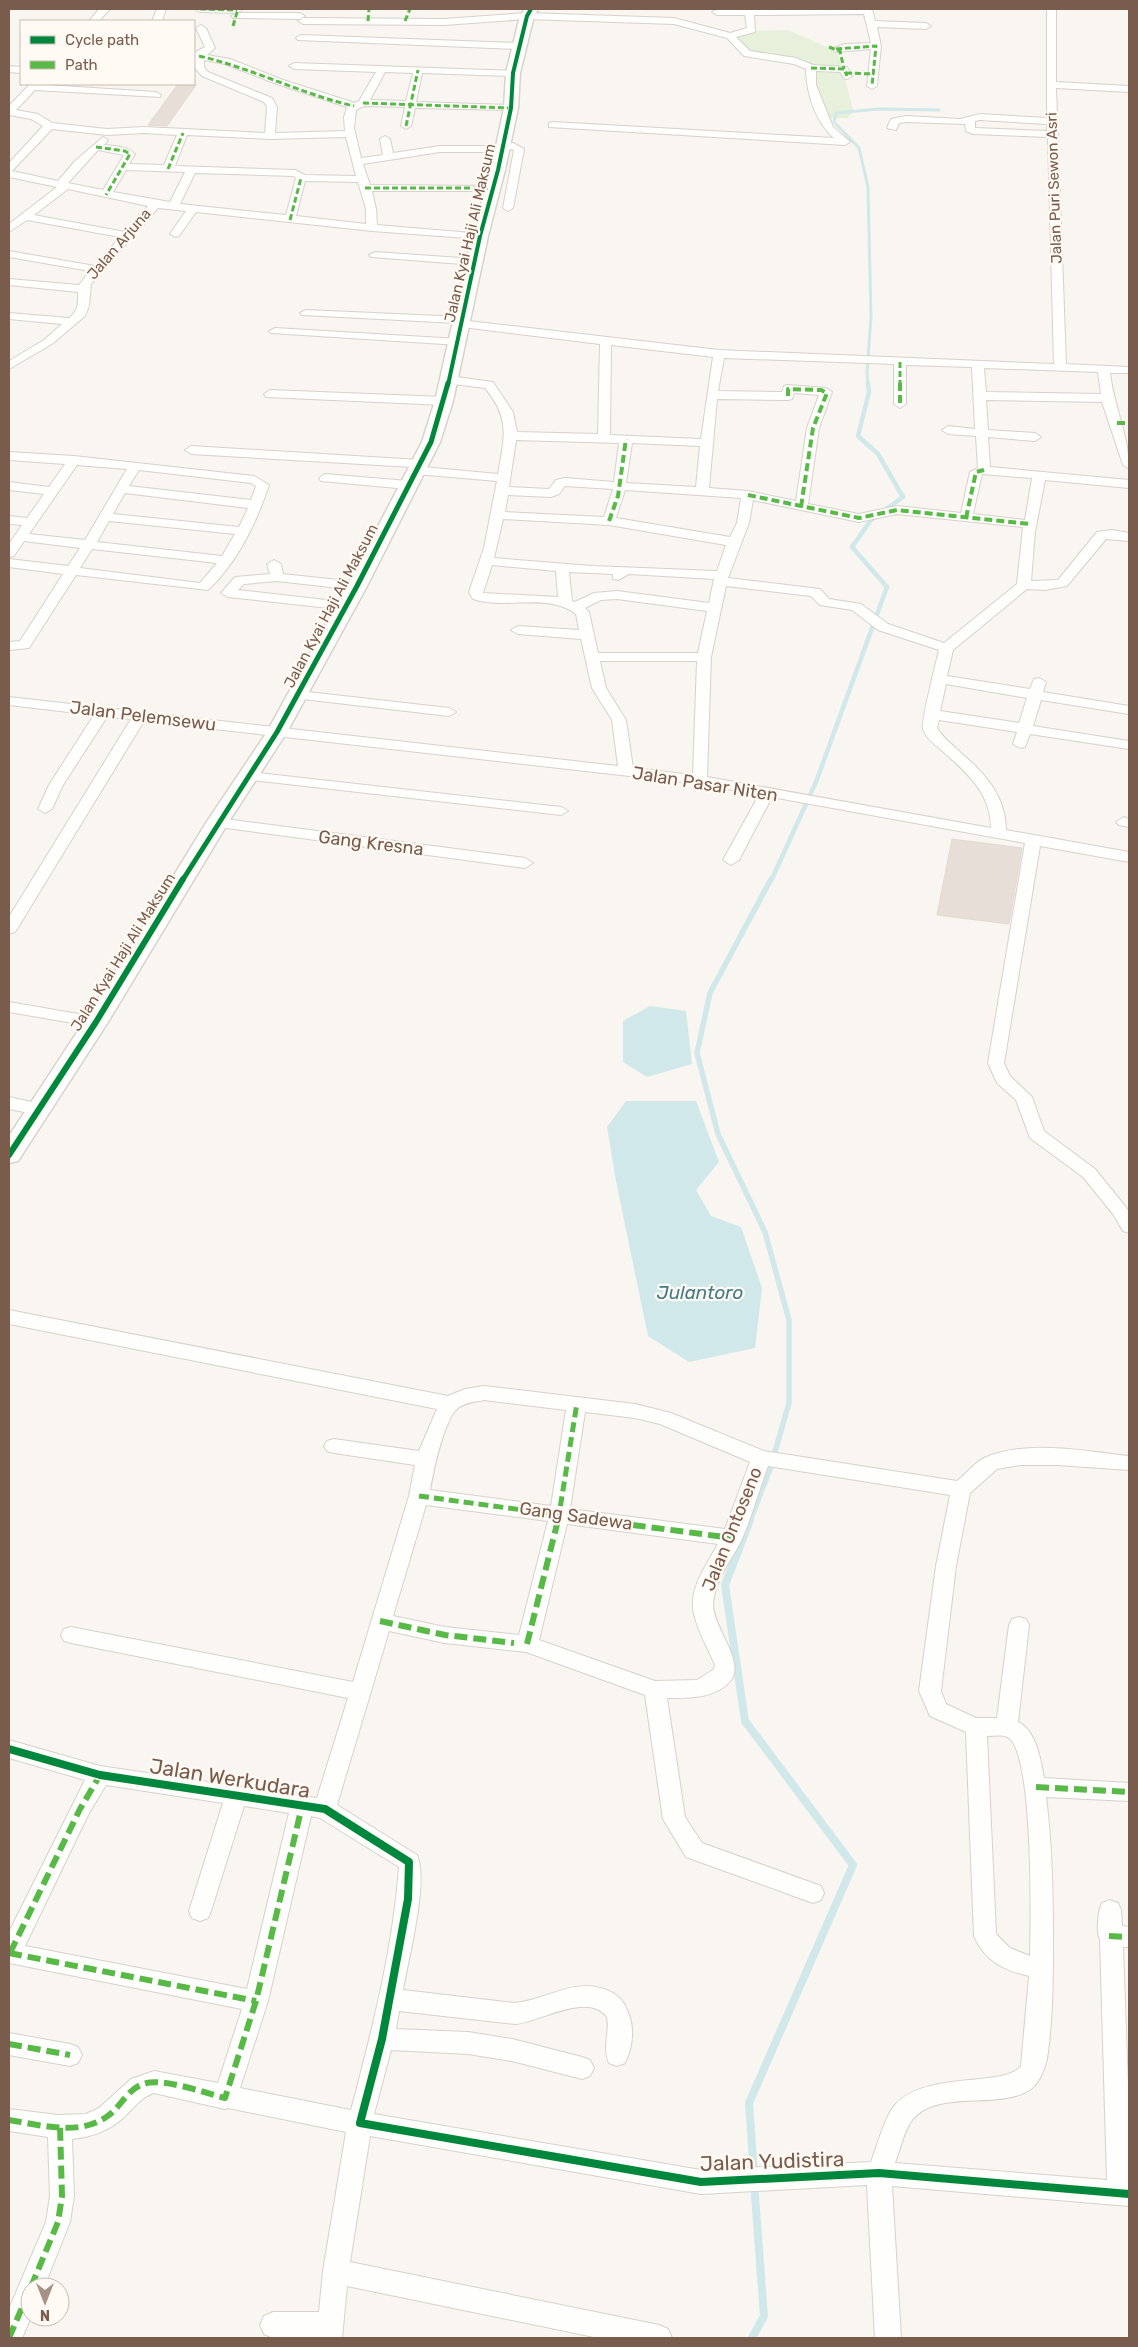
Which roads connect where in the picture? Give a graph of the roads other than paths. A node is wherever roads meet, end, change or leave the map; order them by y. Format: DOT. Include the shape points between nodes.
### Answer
graph roads {
  1 [pos="105,9"];
  2 [pos="200,9"];
  3 [pos="369,9"];
  4 [pos="410,9"];
  5 [pos="651,9"];
  6 [pos="1051,9"];
  7 [pos="868,10"];
  8 [pos="749,11"];
  9 [pos="717,12"];
  10 [pos="529,13"];
  11 [pos="236,15"];
  12 [pos="301,16"];
  13 [pos="95,20"];
  14 [pos="648,20"];
  15 [pos="368,21"];
  16 [pos="405,21"];
  17 [pos="871,24"];
  18 [pos="926,26"];
  19 [pos="201,28"];
  20 [pos="730,36"];
  21 [pos="519,46"];
  22 [pos="876,46"];
  23 [pos="196,56"];
  24 [pos="297,56"];
  25 [pos="811,68"];
  26 [pos="382,69"];
  27 [pos="418,70"];
  28 [pos="513,73"];
  29 [pos="845,73"];
  30 [pos="874,74"];
  31 [pos="1051,83"];
  32 [pos="1129,84"];
  33 [pos="34,85"];
  34 [pos="872,86"];
  35 [pos="1108,86"];
  36 [pos="1129,89"];
  37 [pos="156,95"];
  38 [pos="411,104"];
  39 [pos="358,105"];
  40 [pos="511,108"];
  41 [pos="9,112"];
  42 [pos="970,120"];
  43 [pos="1052,121"];
  44 [pos="553,125"];
  45 [pos="49,126"];
  46 [pos="406,126"];
  47 [pos="892,128"];
  48 [pos="112,132"];
  49 [pos="183,132"];
  50 [pos="352,134"];
  51 [pos="1053,134"];
  52 [pos="270,136"];
  53 [pos="385,139"];
  54 [pos="96,147"];
  55 [pos="501,148"];
  56 [pos="389,157"];
  57 [pos="356,162"];
  58 [pos="122,167"];
  59 [pos="168,168"];
  60 [pos="9,169"];
  61 [pos="192,169"];
  62 [pos="498,170"];
  63 [pos="516,170"];
  64 [pos="14,175"];
  65 [pos="301,178"];
  66 [pos="364,184"];
  67 [pos="9,185"];
  68 [pos="63,186"];
  69 [pos="493,188"];
  70 [pos="106,195"];
  71 [pos="155,204"];
  72 [pos="173,206"];
  73 [pos="192,208"];
  74 [pos="508,208"];
  75 [pos="26,217"];
  76 [pos="290,220"];
  77 [pos="372,228"];
  78 [pos="9,229"];
  79 [pos="175,234"];
  80 [pos="126,236"];
  81 [pos="480,236"];
  82 [pos="9,254"];
  83 [pos="375,255"];
  84 [pos="475,262"];
  85 [pos="96,269"];
  86 [pos="9,282"];
  87 [pos="82,289"];
  88 [pos="306,314"];
  89 [pos="9,316"];
  90 [pos="73,322"];
  91 [pos="462,322"];
  92 [pos="275,331"];
  93 [pos="606,340"];
  94 [pos="459,342"];
  95 [pos="719,354"];
  96 [pos="900,362"];
  97 [pos="978,365"];
  98 [pos="9,366"];
  99 [pos="1060,368"];
  100 [pos="1104,369"];
  101 [pos="1129,370"];
  102 [pos="449,380"];
  103 [pos="270,394"];
  104 [pos="712,395"];
  105 [pos="981,396"];
  106 [pos="1107,398"];
  107 [pos="444,401"];
  108 [pos="900,404"];
  109 [pos="1123,423"];
  110 [pos="948,430"];
  111 [pos="982,432"];
  112 [pos="510,436"];
  113 [pos="604,437"];
  114 [pos="1035,437"];
  115 [pos="626,439"];
  116 [pos="708,443"];
  117 [pos="191,450"];
  118 [pos="9,456"];
  119 [pos="74,460"];
  120 [pos="1129,465"];
  121 [pos="134,466"];
  122 [pos="984,470"];
  123 [pos="415,473"];
  124 [pos="1039,475"];
  125 [pos="326,478"];
  126 [pos="1129,484"];
  127 [pos="503,485"];
  128 [pos="9,486"];
  129 [pos="620,486"];
  130 [pos="121,489"];
  131 [pos="51,491"];
  132 [pos="702,491"];
  133 [pos="748,495"];
  134 [pos="257,505"];
  135 [pos="801,507"];
  136 [pos="498,515"];
  137 [pos="105,517"];
  138 [pos="966,518"];
  139 [pos="9,520"];
  140 [pos="609,521"];
  141 [pos="30,522"];
  142 [pos="1030,524"];
  143 [pos="242,531"];
  144 [pos="19,537"];
  145 [pos="1129,537"];
  146 [pos="734,542"];
  147 [pos="89,544"];
  148 [pos="9,553"];
  149 [pos="226,560"];
  150 [pos="489,560"];
  151 [pos="9,563"];
  152 [pos="562,567"];
  153 [pos="626,570"];
  154 [pos="72,571"];
  155 [pos="721,578"];
  156 [pos="1024,585"];
  157 [pos="358,586"];
  158 [pos="608,595"];
  159 [pos="571,605"];
  160 [pos="347,606"];
  161 [pos="714,608"];
  162 [pos="518,630"];
  163 [pos="587,635"];
  164 [pos="9,646"];
  165 [pos="946,648"];
  166 [pos="591,657"];
  167 [pos="704,657"];
  168 [pos="940,679"];
  169 [pos="1037,689"];
  170 [pos="299,695"];
  171 [pos="11,706"];
  172 [pos="1129,710"];
  173 [pos="103,712"];
  174 [pos="450,712"];
  175 [pos="931,714"];
  176 [pos="140,716"];
  177 [pos="1025,728"];
  178 [pos="277,732"];
  179 [pos="1020,744"];
  180 [pos="1129,745"];
  181 [pos="626,772"];
  182 [pos="249,776"];
  183 [pos="700,780"];
  184 [pos="768,792"];
  185 [pos="45,809"];
  186 [pos="562,811"];
  187 [pos="217,824"];
  188 [pos="998,834"];
  189 [pos="1033,840"];
  190 [pos="1129,857"];
  191 [pos="731,860"];
  192 [pos="524,863"];
  193 [pos="9,929"];
  194 [pos="9,1007"];
  195 [pos="96,1022"];
  196 [pos="9,1103"];
  197 [pos="39,1109"];
  198 [pos="9,1155"];
  199 [pos="1124,1211"];
  200 [pos="1129,1227"];
  201 [pos="9,1317"];
  202 [pos="450,1404"];
  203 [pos="577,1404"];
  204 [pos="334,1446"];
  205 [pos="426,1459"];
  206 [pos="774,1460"];
  207 [pos="1129,1463"];
  208 [pos="961,1489"];
  209 [pos="419,1496"];
  210 [pos="559,1514"];
  211 [pos="732,1538"];
  212 [pos="380,1621"];
  213 [pos="1019,1625"];
  214 [pos="71,1635"];
  215 [pos="527,1644"];
  216 [pos="655,1690"];
  217 [pos="359,1692"];
  218 [pos="1007,1726"];
  219 [pos="976,1727"];
  220 [pos="9,1749"];
  221 [pos="100,1775"];
  222 [pos="1036,1787"];
  223 [pos="1129,1792"];
  224 [pos="237,1795"];
  225 [pos="302,1806"];
  226 [pos="325,1808"];
  227 [pos="813,1893"];
  228 [pos="1110,1910"];
  229 [pos="200,1911"];
  230 [pos="1119,1937"];
  231 [pos="9,1953"];
  232 [pos="1041,1969"];
  233 [pos="389,1999"];
  234 [pos="256,2001"];
  235 [pos="382,2039"];
  236 [pos="9,2044"];
  237 [pos="70,2054"];
  238 [pos="617,2055"];
  239 [pos="582,2068"];
  240 [pos="225,2098"];
  241 [pos="9,2120"];
  242 [pos="360,2123"];
  243 [pos="60,2126"];
  244 [pos="879,2173"];
  245 [pos="1125,2194"];
  246 [pos="336,2271"];
  247 [pos="35,2277"];
  248 [pos="20,2312"];
  249 [pos="273,2325"];
  250 [pos="330,2332"];
  251 [pos="9,2338"];
  252 [pos="659,2338"];
  253 [pos="888,2338"];
  1 -- 13 [label="street"];
  2 -- 11 [label="street"];
  3 -- 15 [label="street"];
  4 -- 16 [label="street"];
  5 -- 14 [label="street"];
  6 -- 31 [label="street, Jalan Puri Sewon Asri"];
  7 -- 8 [label="street"];
  7 -- 17 [label="street"];
  8 -- 9 [label="street"];
  8 -- 20 [label="street" via="752,30"];
  10 -- 14 [label="street"];
  10 -- 16 [label="street" via="458,21"];
  10 -- 21 [label="street, Jalan Kyai Haji Ali Maksum"];
  11 -- 12 [label="street"];
  12 -- 15 [label="street"];
  12 -- 24 [label="street"];
  14 -- 20 [label="street" via="674,21"];
  15 -- 16 [label="street"];
  17 -- 18 [label="street"];
  17 -- 22 [label="street"];
  19 -- 23 [label="street" via="210,48"];
  20 -- 25 [label="street" via="747,54 796,61"];
  21 -- 24 [label="street"];
  21 -- 28 [label="street, Jalan Kyai Haji Ali Maksum"];
  22 -- 29 [label="street" via="836,48 840,51"];
  22 -- 30 [label="street"];
  23 -- 39 [label="street" via="226,61 280,82"];
  23 -- 52 [label="street" via="199,68 205,74 268,100 272,107"];
  24 -- 26 [label="street"];
  25 -- 29 [label="street"];
  25 -- 44 [label="street" via="811,85 828,128 845,142"];
  26 -- 27 [label="street"];
  26 -- 39 [label="street"];
  27 -- 28 [label="street"];
  27 -- 38 [label="street"];
  28 -- 40 [label="street, Jalan Kyai Haji Ali Maksum"];
  29 -- 30 [label="street"];
  30 -- 34 [label="street"];
  31 -- 35 [label="street"];
  31 -- 43 [label="street, Jalan Puri Sewon Asri"];
  32 -- 35 [label="street"];
  33 -- 37 [label="street"];
  33 -- 41 [label="street"];
  35 -- 36 [label="street"];
  38 -- 39 [label="street"];
  38 -- 40 [label="street"];
  38 -- 46 [label="street"];
  39 -- 50 [label="street" via="348,116"];
  40 -- 55 [label="street, Jalan Kyai Haji Ali Maksum"];
  41 -- 45 [label="street" via="34,116"];
  42 -- 43 [label="street" via="980,117"];
  42 -- 47 [label="street" via="899,120"];
  42 -- 51 [label="street" via="973,131"];
  43 -- 51 [label="street, Jalan Puri Sewon Asri"];
  45 -- 48 [label="street"];
  45 -- 60 [label="street"];
  48 -- 49 [label="street"];
  48 -- 54 [label="street"];
  49 -- 52 [label="street"];
  49 -- 59 [label="street"];
  50 -- 52 [label="street"];
  50 -- 57 [label="street"];
  51 -- 99 [label="street, Jalan Puri Sewon Asri"];
  53 -- 56 [label="street"];
  54 -- 58 [label="street" via="129,152"];
  54 -- 68 [label="street"];
  55 -- 56 [label="street" via="440,148"];
  55 -- 62 [label="street, Jalan Kyai Haji Ali Maksum"];
  55 -- 63 [label="street" via="518,148"];
  56 -- 57 [label="street"];
  57 -- 66 [label="street"];
  58 -- 59 [label="street"];
  58 -- 70 [label="street"];
  59 -- 61 [label="street"];
  61 -- 65 [label="street" via="295,172"];
  61 -- 72 [label="street"];
  62 -- 63 [label="street"];
  62 -- 69 [label="street, Jalan Kyai Haji Ali Maksum"];
  63 -- 74 [label="street"];
  64 -- 67 [label="street"];
  64 -- 68 [label="street"];
  65 -- 66 [label="street"];
  65 -- 76 [label="street"];
  66 -- 69 [label="street"];
  66 -- 77 [label="street" via="371,208"];
  68 -- 70 [label="street"];
  68 -- 75 [label="street"];
  69 -- 81 [label="street, Jalan Kyai Haji Ali Maksum"];
  70 -- 71 [label="street"];
  71 -- 72 [label="street"];
  71 -- 80 [label="street, Jalan Arjuna"];
  72 -- 73 [label="street"];
  73 -- 76 [label="street"];
  73 -- 79 [label="street"];
  75 -- 78 [label="street"];
  75 -- 80 [label="street"];
  76 -- 77 [label="street"];
  77 -- 81 [label="street"];
  80 -- 85 [label="street, Jalan Arjuna"];
  81 -- 84 [label="street, Jalan Kyai Haji Ali Maksum"];
  82 -- 85 [label="street"];
  83 -- 84 [label="street"];
  84 -- 91 [label="street, Jalan Kyai Haji Ali Maksum"];
  85 -- 87 [label="street, Jalan Arjuna"];
  86 -- 87 [label="street"];
  87 -- 90 [label="street, Jalan Arjuna" via="84,309"];
  88 -- 91 [label="street"];
  89 -- 90 [label="street"];
  90 -- 98 [label="street, Jalan Arjuna"];
  91 -- 93 [label="street"];
  91 -- 94 [label="street, Jalan Kyai Haji Ali Maksum"];
  92 -- 94 [label="street"];
  93 -- 95 [label="street"];
  93 -- 113 [label="street"];
  94 -- 102 [label="street, Jalan Kyai Haji Ali Maksum"];
  95 -- 96 [label="street"];
  95 -- 104 [label="street"];
  96 -- 97 [label="street"];
  96 -- 108 [label="street"];
  97 -- 99 [label="street"];
  97 -- 105 [label="street"];
  99 -- 100 [label="street"];
  100 -- 101 [label="street"];
  100 -- 106 [label="street"];
  102 -- 107 [label="street, Jalan Kyai Haji Ali Maksum"];
  102 -- 112 [label="street" via="483,383 491,387 507,412"];
  103 -- 107 [label="street"];
  104 -- 116 [label="street"];
  104 -- 135 [label="street" via="788,396 788,385 827,393 813,428"];
  105 -- 106 [label="street"];
  105 -- 111 [label="street"];
  106 -- 109 [label="street"];
  107 -- 123 [label="street, Jalan Kyai Haji Ali Maksum" via="431,442"];
  109 -- 120 [label="street"];
  110 -- 111 [label="street"];
  111 -- 114 [label="street"];
  111 -- 122 [label="street"];
  112 -- 113 [label="street"];
  112 -- 127 [label="street"];
  113 -- 115 [label="street"];
  115 -- 116 [label="street"];
  115 -- 129 [label="street"];
  116 -- 132 [label="street"];
  117 -- 123 [label="street"];
  118 -- 119 [label="street"];
  119 -- 121 [label="street"];
  119 -- 131 [label="street"];
  121 -- 130 [label="street"];
  121 -- 134 [label="street" via="259,481 263,485"];
  122 -- 124 [label="street"];
  122 -- 138 [label="street" via="976,472"];
  123 -- 125 [label="street"];
  123 -- 127 [label="street"];
  123 -- 157 [label="street, Jalan Kyai Haji Ali Maksum"];
  124 -- 126 [label="street"];
  124 -- 142 [label="street"];
  127 -- 129 [label="street" via="551,492 565,482"];
  127 -- 136 [label="street"];
  128 -- 131 [label="street"];
  129 -- 132 [label="street"];
  129 -- 140 [label="street"];
  130 -- 134 [label="street"];
  130 -- 137 [label="street"];
  131 -- 141 [label="street"];
  132 -- 133 [label="street"];
  133 -- 135 [label="street"];
  133 -- 146 [label="street" via="744,523"];
  134 -- 143 [label="street"];
  135 -- 138 [label="street" via="859,518 897,510"];
  136 -- 140 [label="street"];
  136 -- 150 [label="street"];
  137 -- 143 [label="street"];
  137 -- 147 [label="street"];
  138 -- 142 [label="street"];
  139 -- 141 [label="street"];
  140 -- 146 [label="street"];
  141 -- 144 [label="street"];
  142 -- 156 [label="street"];
  143 -- 149 [label="street"];
  144 -- 147 [label="street"];
  144 -- 148 [label="street"];
  145 -- 156 [label="street" via="1102,536 1062,583"];
  146 -- 155 [label="street"];
  147 -- 149 [label="street"];
  147 -- 154 [label="street"];
  149 -- 154 [label="street" via="200,588"];
  150 -- 152 [label="street"];
  150 -- 159 [label="street" via="476,592 478,596"];
  151 -- 154 [label="street"];
  152 -- 153 [label="street"];
  152 -- 159 [label="street"];
  153 -- 155 [label="street"];
  153 -- 158 [label="street" via="610,586"];
  154 -- 164 [label="street" via="24,645"];
  155 -- 161 [label="street"];
  155 -- 165 [label="street" via="812,591 825,602 856,607 883,627"];
  156 -- 165 [label="street"];
  157 -- 160 [label="street, Jalan Kyai Haji Ali Maksum"];
  157 -- 160 [label="street" via="275,571 240,580 228,593"];
  158 -- 159 [label="street"];
  158 -- 161 [label="street"];
  159 -- 163 [label="street" via="582,612"];
  160 -- 170 [label="street, Jalan Kyai Haji Ali Maksum"];
  161 -- 167 [label="street"];
  162 -- 163 [label="street"];
  163 -- 166 [label="street"];
  165 -- 168 [label="street"];
  166 -- 167 [label="street"];
  166 -- 181 [label="street" via="599,688 619,720"];
  167 -- 183 [label="street"];
  168 -- 169 [label="street"];
  168 -- 175 [label="street"];
  169 -- 172 [label="street"];
  169 -- 177 [label="street"];
  170 -- 174 [label="street"];
  170 -- 178 [label="street, Jalan Kyai Haji Ali Maksum"];
  171 -- 173 [label="street, Jalan Pelemsewu"];
  173 -- 176 [label="street, Jalan Pelemsewu"];
  173 -- 185 [label="street" via="56,785"];
  175 -- 177 [label="street"];
  175 -- 188 [label="street" via="933,734 975,774 993,797 998,812"];
  176 -- 178 [label="street, Jalan Pelemsewu"];
  176 -- 193 [label="street"];
  177 -- 179 [label="street"];
  177 -- 180 [label="street"];
  178 -- 181 [label="street, Jalan Pasar Niten"];
  178 -- 182 [label="street, Jalan Kyai Haji Ali Maksum"];
  181 -- 183 [label="street, Jalan Pasar Niten"];
  182 -- 186 [label="street"];
  182 -- 187 [label="street, Jalan Kyai Haji Ali Maksum"];
  183 -- 184 [label="street, Jalan Pasar Niten"];
  184 -- 188 [label="street, Jalan Pasar Niten"];
  184 -- 191 [label="street"];
  187 -- 192 [label="street, Gang Kresna"];
  187 -- 195 [label="street, Jalan Kyai Haji Ali Maksum"];
  188 -- 189 [label="street, Jalan Pasar Niten"];
  189 -- 190 [label="street, Jalan Pasar Niten"];
  189 -- 199 [label="street" via="996,1060 998,1070 1003,1079 1024,1097 1036,1134 1089,1173"];
  194 -- 195 [label="street"];
  195 -- 197 [label="street, Jalan Kyai Haji Ali Maksum"];
  196 -- 197 [label="street"];
  197 -- 198 [label="street, Jalan Kyai Haji Ali Maksum"];
  199 -- 200 [label="street"];
  201 -- 202 [label="street"];
  202 -- 203 [label="street" via="465,1396 484,1394"];
  202 -- 205 [label="street" via="437,1427"];
  203 -- 206 [label="street" via="656,1415"];
  203 -- 210 [label="street"];
  204 -- 205 [label="street"];
  205 -- 209 [label="street"];
  206 -- 208 [label="street"];
  206 -- 211 [label="street, Jalan Ontoseno"];
  207 -- 208 [label="street" via="1010,1459 990,1465"];
  208 -- 219 [label="street" via="946,1566 930,1691 938,1710"];
  209 -- 210 [label="street, Gang Sadewa"];
  209 -- 212 [label="street"];
  210 -- 211 [label="street, Gang Sadewa"];
  210 -- 215 [label="street" via="544,1590"];
  211 -- 216 [label="street, Jalan Ontoseno" via="711,1574 703,1604 708,1627 725,1665 723,1674 710,1685 697,1689"];
  212 -- 215 [label="street" via="445,1635"];
  212 -- 217 [label="street"];
  213 -- 218 [label="street"];
  214 -- 217 [label="street"];
  215 -- 216 [label="street"];
  216 -- 227 [label="street" via="674,1819 694,1850"];
  217 -- 226 [label="street"];
  218 -- 219 [label="street"];
  218 -- 222 [label="street" via="1025,1740"];
  219 -- 232 [label="street" via="984,1936 991,1949 1006,1959"];
  220 -- 221 [label="street, Jalan Werkudara"];
  221 -- 224 [label="street, Jalan Werkudara"];
  221 -- 231 [label="street" via="72,1824"];
  222 -- 223 [label="street"];
  222 -- 232 [label="street"];
  224 -- 225 [label="street, Jalan Werkudara"];
  224 -- 229 [label="street"];
  225 -- 226 [label="street, Jalan Werkudara"];
  225 -- 234 [label="street"];
  226 -- 233 [label="street, Jalan Werkudara" via="409,1862 408,1899"];
  228 -- 230 [label="street"];
  230 -- 245 [label="street"];
  231 -- 234 [label="street"];
  232 -- 244 [label="street" via="1032,2071 1023,2082 1011,2086 925,2096 902,2114"];
  233 -- 235 [label="street, Jalan Werkudara"];
  233 -- 238 [label="street" via="505,2014 543,2008 580,1995 595,1996 609,2003 618,2015"];
  234 -- 240 [label="street"];
  235 -- 239 [label="street" via="485,2046"];
  235 -- 242 [label="street, Jalan Werkudara"];
  236 -- 237 [label="street"];
  240 -- 242 [label="street, Jalan Yudistira"];
  240 -- 243 [label="street, Jalan Yudistira" via="154,2082 142,2084 97,2123"];
  241 -- 243 [label="street, Jalan Yudistira"];
  242 -- 244 [label="street, Jalan Yudistira" via="701,2182"];
  242 -- 246 [label="street, Jalan Werkudara"];
  243 -- 247 [label="street" via="62,2196 58,2222"];
  244 -- 245 [label="street, Jalan Yudistira"];
  244 -- 253 [label="street"];
  246 -- 250 [label="street, Jalan Werkudara"];
  246 -- 252 [label="street"];
  248 -- 251 [label="street"];
  249 -- 250 [label="street"];
}
